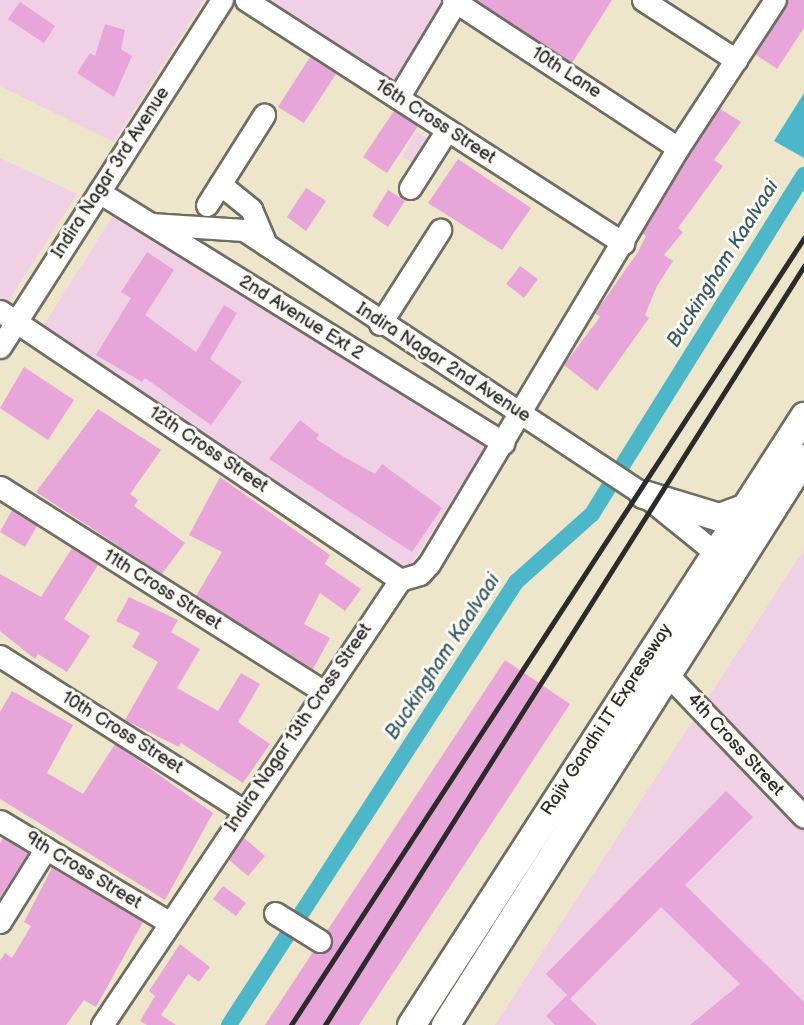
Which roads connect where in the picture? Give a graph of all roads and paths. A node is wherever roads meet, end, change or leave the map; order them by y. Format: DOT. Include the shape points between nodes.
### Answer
graph roads {
  1 [pos="222,0"];
  2 [pos="246,0"];
  3 [pos="643,0"];
  4 [pos="775,0"];
  5 [pos="455,1"];
  6 [pos="736,60"];
  7 [pos="398,98"];
  8 [pos="264,115"];
  9 [pos="447,129"];
  10 [pos="678,148"];
  11 [pos="220,184"];
  12 [pos="410,188"];
  13 [pos="99,192"];
  14 [pos="207,205"];
  15 [pos="151,224"];
  16 [pos="440,230"];
  17 [pos="623,243"];
  18 [pos="266,245"];
  19 [pos="8,316"];
  20 [pos="380,324"];
  21 [pos="0,347"];
  22 [pos="520,411"];
  23 [pos="804,416"];
  24 [pos="504,443"];
  25 [pos="804,458"];
  26 [pos="0,487"];
  27 [pos="643,494"];
  28 [pos="744,508"];
  29 [pos="724,560"];
  30 [pos="400,580"];
  31 [pos="0,656"];
  32 [pos="666,673"];
  33 [pos="324,693"];
  34 [pos="243,810"];
  35 [pos="804,817"];
  36 [pos="0,821"];
  37 [pos="46,848"];
  38 [pos="275,913"];
  39 [pos="167,921"];
  40 [pos="0,922"];
  41 [pos="320,941"];
  42 [pos="102,1025"];
  43 [pos="411,1025"];
  44 [pos="445,1025"];
  1 -- 13 [label="street, Indira Nagar 3rd Avenue"];
  2 -- 7 [label="street, 16th Cross Street"];
  3 -- 6 [label="street"];
  4 -- 6 [label="street, Indira Nagar 13th Cross Street"];
  5 -- 7 [label="street"];
  5 -- 10 [label="street, 10th Lane"];
  6 -- 10 [label="street, Indira Nagar 13th Cross Street"];
  7 -- 9 [label="street, 16th Cross Street"];
  8 -- 11 [label="street"];
  9 -- 12 [label="street"];
  9 -- 17 [label="street, 16th Cross Street"];
  10 -- 17 [label="street, Indira Nagar 13th Cross Street"];
  11 -- 14 [label="street"];
  11 -- 18 [label="street" via="251,209"];
  13 -- 15 [label="street, 2nd Avenue Ext 2"];
  13 -- 19 [label="street, Indira Nagar 3rd Avenue"];
  15 -- 18 [label="street, Indira Nagar 2nd Avenue" via="244,230"];
  15 -- 24 [label="street, 2nd Avenue Ext 2"];
  16 -- 20 [label="street"];
  17 -- 22 [label="street, Indira Nagar 13th Cross Street"];
  18 -- 20 [label="street, Indira Nagar 2nd Avenue"];
  19 -- 21 [label="street, Indira Nagar 3rd Avenue"];
  19 -- 30 [label="street, 12th Cross Street"];
  20 -- 22 [label="street, Indira Nagar 2nd Avenue"];
  22 -- 24 [label="street, Indira Nagar 13th Cross Street"];
  22 -- 27 [label="street, Indira Nagar 2nd Avenue"];
  23 -- 28 [label="main road, Rajiv Gandhi IT Expressway"];
  24 -- 30 [label="street, Indira Nagar 13th Cross Street" via="429,564 412,578"];
  25 -- 29 [label="main road, Rajiv Gandhi IT Expressway"];
  26 -- 33 [label="street, 11th Cross Street"];
  27 -- 28 [label="main road" via="719,517"];
  27 -- 29 [label="street, Indira Nagar 2nd Avenue"];
  28 -- 29 [label="main road, Rajiv Gandhi IT Expressway"];
  29 -- 32 [label="main road, Rajiv Gandhi IT Expressway"];
  29 -- 43 [label="main road, Rajiv Gandhi IT Expressway"];
  30 -- 33 [label="street, Indira Nagar 13th Cross Street"];
  31 -- 34 [label="street, 10th Cross Street"];
  32 -- 35 [label="street, 4th Cross Street"];
  32 -- 44 [label="main road, Rajiv Gandhi IT Expressway"];
  33 -- 34 [label="street, Indira Nagar 13th Cross Street"];
  34 -- 39 [label="street, Indira Nagar 13th Cross Street"];
  36 -- 37 [label="street, 9th Cross Street"];
  37 -- 39 [label="street, 9th Cross Street"];
  37 -- 40 [label="street"];
  38 -- 41 [label="street"];
  39 -- 42 [label="street, Indira Nagar 13th Cross Street"];
}
